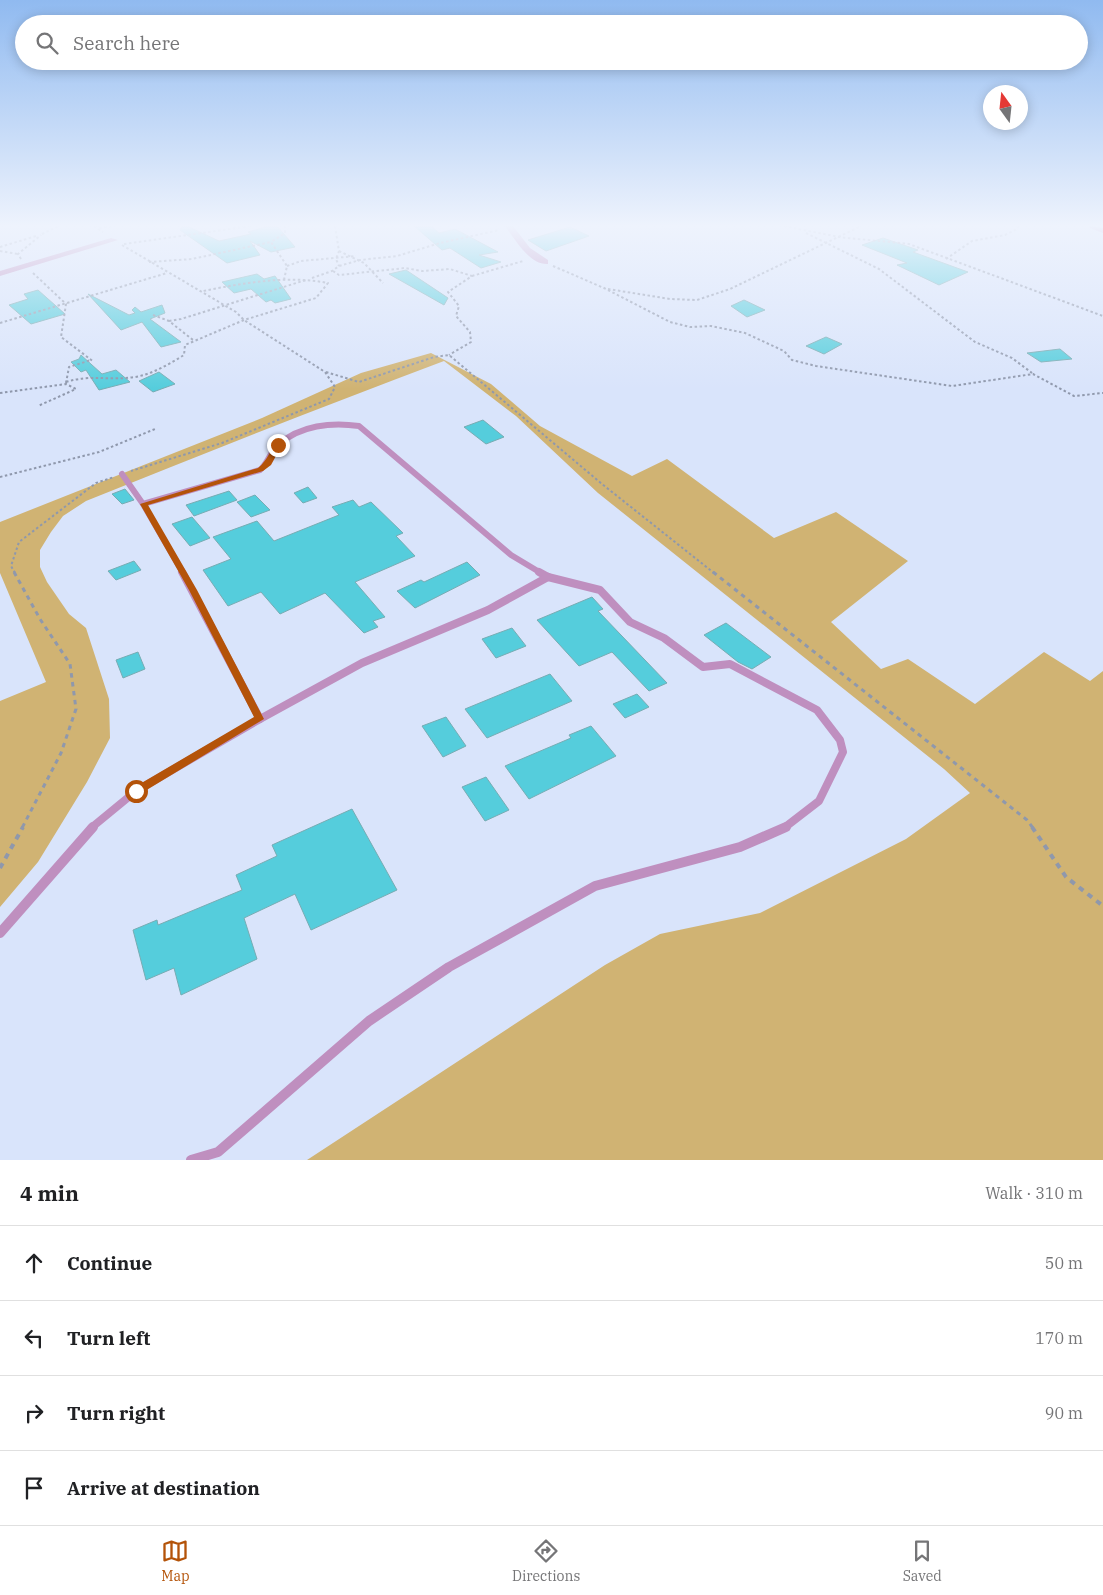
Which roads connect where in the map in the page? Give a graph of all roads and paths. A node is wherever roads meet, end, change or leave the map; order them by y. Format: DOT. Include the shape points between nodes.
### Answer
graph roads {
  1 [pos="41,280"];
  2 [pos="141,280"];
  3 [pos="283,280"];
  4 [pos="304,280"];
  5 [pos="318,280"];
  6 [pos="382,280"];
  7 [pos="466,280"];
  8 [pos="586,280"];
  9 [pos="748,280"];
  10 [pos="894,280"];
  11 [pos="1006,280"];
  12 [pos="384,283"];
  13 [pos="604,288"];
  14 [pos="201,292"];
  15 [pos="66,304"];
  16 [pos="153,315"];
  17 [pos="1103,316"];
  18 [pos="169,321"];
  19 [pos="0,323"];
  20 [pos="193,340"];
  21 [pos="449,355"];
  22 [pos="324,372"];
  23 [pos="1033,374"];
  24 [pos="66,383"];
  25 [pos="0,393"];
  26 [pos="1103,393"];
  27 [pos="38,406"];
  28 [pos="155,429"];
  29 [pos="122,474"];
  30 [pos="0,477"];
  31 [pos="143,504"];
  32 [pos="548,577"];
  33 [pos="260,719"];
  34 [pos="1103,906"];
  35 [pos="0,933"];
  36 [pos="191,1160"];
  1 -- 15 [label="path"];
  2 -- 15 [label="path"];
  3 -- 14 [label="path"];
  4 -- 18 [label="path" via="181,320"];
  5 -- 20 [label="path" via="328,283 316,298"];
  6 -- 12 [label="path"];
  7 -- 21 [label="path" via="448,292 459,306 456,316 470,332 471,342"];
  8 -- 13 [label="path"];
  9 -- 13 [label="path" via="697,300"];
  10 -- 23 [label="path" via="975,342 1012,358"];
  11 -- 17 [label="path"];
  13 -- 23 [label="path" via="670,322 745,333 784,351 792,360 816,366 952,386"];
  15 -- 19 [label="path"];
  15 -- 24 [label="path" via="61,337 93,360 69,367"];
  16 -- 18 [label="path"];
  18 -- 20 [label="path"];
  20 -- 24 [label="path" via="185,345 184,355 160,369 136,377 83,377"];
  21 -- 22 [label="path" via="359,382"];
  21 -- 34 [label="path" via="602,484 1027,820 1066,877"];
  23 -- 26 [label="path" via="1074,396"];
  24 -- 25 [label="path"];
  24 -- 27 [label="path" via="76,389"];
  28 -- 30 [label="path" via="136,439 78,457"];
  29 -- 31 [label="lane"];
  31 -- 32 [label="lane" via="260,470 268,464 278,445 313,426 335,422 359,426 511,555"];
  31 -- 33 [label="lane" via="193,590"];
  32 -- 33 [label="lane" via="488,610 362,663"];
  32 -- 36 [label="lane" via="600,590 630,622 664,638 703,667 730,664 817,710 840,740 843,752 819,801 783,829 740,847 595,886 449,967 369,1021 218,1152"];
  33 -- 35 [label="lane" via="136,791 95,824"];
}
